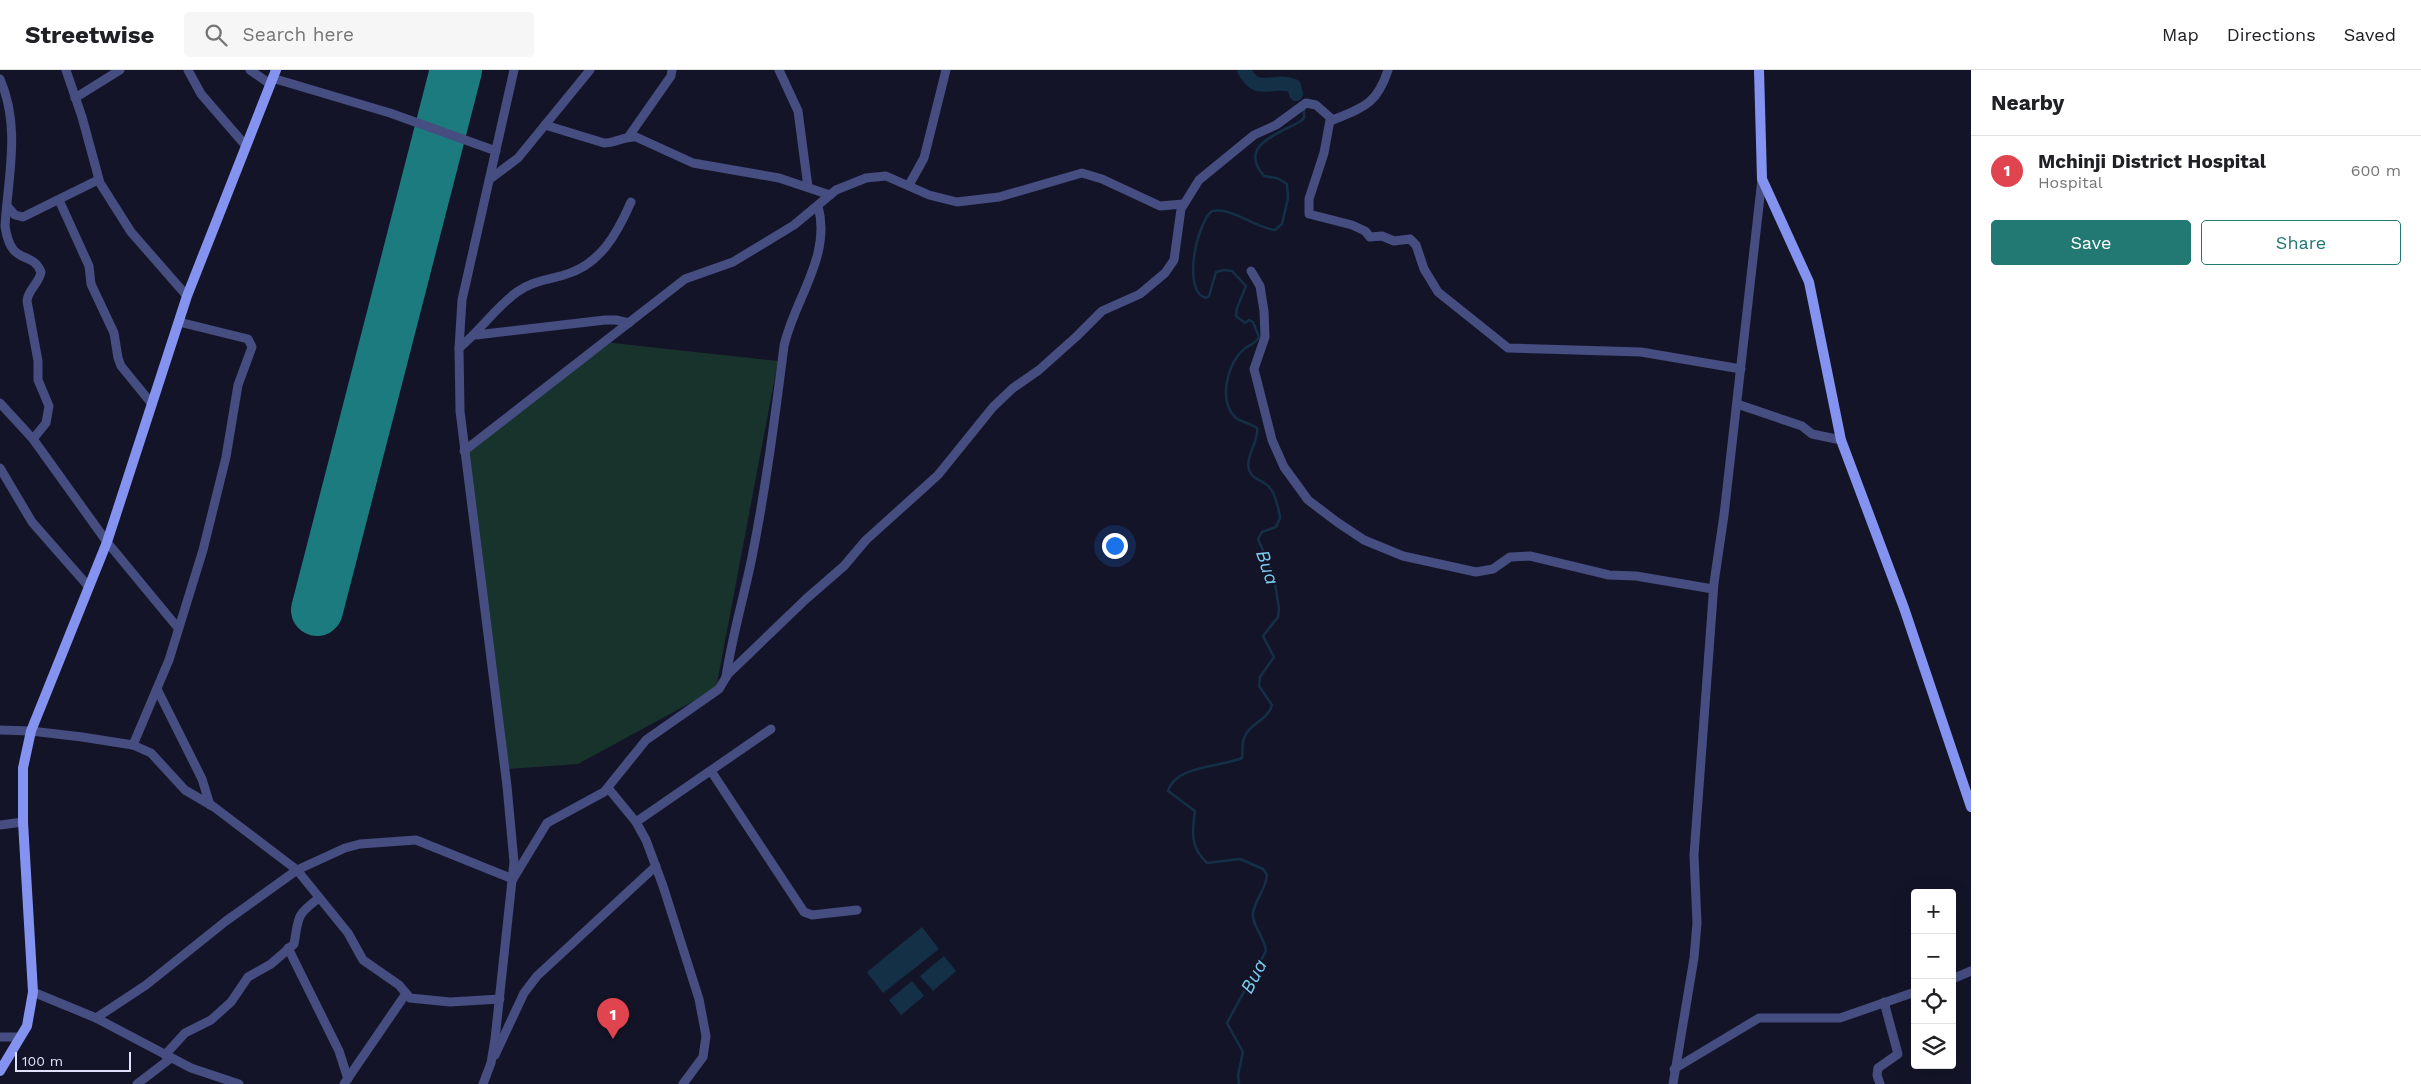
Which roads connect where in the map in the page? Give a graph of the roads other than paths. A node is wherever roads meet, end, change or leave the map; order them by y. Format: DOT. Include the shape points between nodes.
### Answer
graph roads {
  1 [pos="66,70"];
  2 [pos="120,70"];
  3 [pos="188,70"];
  4 [pos="250,70"];
  5 [pos="514,70"];
  6 [pos="590,70"];
  7 [pos="672,70"];
  8 [pos="779,70"];
  9 [pos="946,70"];
  10 [pos="1388,70"];
  11 [pos="1759,70"];
  12 [pos="273,77"];
  13 [pos="0,79"];
  14 [pos="75,98"];
  15 [pos="1330,120"];
  16 [pos="545,125"];
  17 [pos="630,136"];
  18 [pos="246,146"];
  19 [pos="496,151"];
  20 [pos="490,179"];
  21 [pos="1762,179"];
  22 [pos="98,180"];
  23 [pos="909,185"];
  24 [pos="808,187"];
  25 [pos="830,195"];
  26 [pos="59,200"];
  27 [pos="631,202"];
  28 [pos="1183,204"];
  29 [pos="6,206"];
  30 [pos="818,206"];
  31 [pos="1251,271"];
  32 [pos="187,296"];
  33 [pos="179,322"];
  34 [pos="629,323"];
  35 [pos="476,335"];
  36 [pos="459,348"];
  37 [pos="1740,369"];
  38 [pos="0,403"];
  39 [pos="152,404"];
  40 [pos="1737,404"];
  41 [pos="33,439"];
  42 [pos="1841,440"];
  43 [pos="464,451"];
  44 [pos="0,468"];
  45 [pos="107,542"];
  46 [pos="89,587"];
  47 [pos="1713,589"];
  48 [pos="178,628"];
  49 [pos="726,677"];
  50 [pos="157,689"];
  51 [pos="0,730"];
  52 [pos="31,730"];
  53 [pos="771,730"];
  54 [pos="133,745"];
  55 [pos="711,771"];
  56 [pos="608,788"];
  57 [pos="210,805"];
  58 [pos="1971,807"];
  59 [pos="23,822"];
  60 [pos="636,822"];
  61 [pos="0,825"];
  62 [pos="656,866"];
  63 [pos="297,870"];
  64 [pos="513,880"];
  65 [pos="319,898"];
  66 [pos="857,910"];
  67 [pos="288,948"];
  68 [pos="1971,971"];
  69 [pos="1956,977"];
  70 [pos="33,992"];
  71 [pos="1911,993"];
  72 [pos="405,995"];
  73 [pos="500,998"];
  74 [pos="1884,1002"];
  75 [pos="96,1018"];
  76 [pos="0,1037"];
  77 [pos="20,1037"];
  78 [pos="168,1057"];
  79 [pos="491,1063"];
  80 [pos="1674,1069"];
  81 [pos="0,1071"];
  82 [pos="346,1081"];
  83 [pos="138,1084"];
  84 [pos="239,1084"];
  85 [pos="483,1084"];
  86 [pos="682,1084"];
  87 [pos="1673,1084"];
  88 [pos="1880,1084"];
  1 -- 14 [label="street"];
  2 -- 14 [label="street"];
  3 -- 18 [label="street" via="201,94"];
  4 -- 12 [label="street"];
  5 -- 19 [label="street"];
  6 -- 16 [label="street"];
  7 -- 17 [label="street"];
  8 -- 24 [label="street" via="798,111"];
  9 -- 23 [label="street" via="924,158"];
  10 -- 15 [label="street" via="1376,97"];
  11 -- 21 [label="street"];
  12 -- 18 [label="street"];
  12 -- 19 [label="street" via="390,113"];
  13 -- 29 [label="street" via="13,126"];
  14 -- 22 [label="street"];
  15 -- 28 [label="street" via="1316,105 1306,103 1224,158 1199,180"];
  15 -- 37 [label="street" via="1326,145 1309,199 1309,214 1352,226 1370,237 1382,236 1394,242 1410,238 1438,292 1508,348 1641,352"];
  16 -- 17 [label="street" via="604,143 614,143"];
  16 -- 20 [label="street" via="514,162"];
  17 -- 24 [label="street" via="693,163 779,178"];
  18 -- 32 [label="street"];
  19 -- 20 [label="street"];
  20 -- 36 [label="street" via="462,300"];
  21 -- 37 [label="street"];
  21 -- 42 [label="street" via="1811,290"];
  22 -- 26 [label="street"];
  22 -- 32 [label="street" via="131,232"];
  23 -- 25 [label="street" via="877,176 847,185"];
  23 -- 28 [label="street" via="929,195 957,202 1000,197 1082,173 1160,206"];
  24 -- 25 [label="street"];
  25 -- 30 [label="street"];
  26 -- 29 [label="street" via="23,217 15,215"];
  26 -- 39 [label="street" via="89,266 91,284 114,333 121,366"];
  27 -- 35 [label="street" via="615,236 590,262 575,272 526,286 511,297"];
  28 -- 49 [label="street" via="1174,260 1166,273 1140,294 1102,311 1052,359 1013,388 993,407 938,474"];
  29 -- 41 [label="street" via="5,226 11,248 16,255 33,261 41,272 27,301 38,361 38,380 48,415"];
  30 -- 34 [label="street" via="794,226 733,262 685,279"];
  30 -- 49 [label="street" via="819,245 809,282 787,332 762,506"];
  31 -- 47 [label="street" via="1260,286 1265,337 1254,369 1272,440 1284,467 1308,500 1337,522 1364,540 1403,556 1476,572 1493,569 1510,557 1530,556 1609,575"];
  32 -- 33 [label="street"];
  33 -- 39 [label="street"];
  33 -- 48 [label="street" via="248,339 252,347 238,386 226,457 203,550"];
  34 -- 35 [label="street" via="604,320"];
  34 -- 43 [label="street"];
  35 -- 36 [label="street"];
  36 -- 43 [label="street"];
  37 -- 40 [label="street"];
  38 -- 41 [label="street"];
  39 -- 45 [label="street"];
  40 -- 42 [label="street" via="1802,426 1812,434"];
  40 -- 47 [label="street"];
  41 -- 45 [label="street"];
  42 -- 58 [label="street" via="1904,608"];
  43 -- 64 [label="street" via="507,786"];
  44 -- 46 [label="street" via="32,522"];
  45 -- 46 [label="street"];
  45 -- 48 [label="street"];
  46 -- 52 [label="street"];
  47 -- 80 [label="street" via="1694,855 1695,950"];
  48 -- 50 [label="street"];
  49 -- 56 [label="street" via="719,689 646,740"];
  50 -- 54 [label="street"];
  50 -- 57 [label="street" via="202,779"];
  51 -- 52 [label="street"];
  52 -- 54 [label="street"];
  52 -- 59 [label="street" via="23,768"];
  53 -- 55 [label="street"];
  54 -- 57 [label="street" via="151,753 185,790"];
  55 -- 60 [label="street"];
  55 -- 66 [label="street" via="804,912 812,916"];
  56 -- 60 [label="street"];
  56 -- 64 [label="street" via="547,823"];
  57 -- 63 [label="street"];
  59 -- 61 [label="street"];
  59 -- 70 [label="street"];
  60 -- 62 [label="street"];
  62 -- 79 [label="street" via="537,976 524,993"];
  62 -- 86 [label="street" via="699,999 706,1036 703,1057"];
  63 -- 64 [label="street" via="360,844 411,840"];
  63 -- 65 [label="street"];
  63 -- 75 [label="street" via="146,985"];
  64 -- 73 [label="street"];
  65 -- 67 [label="street" via="300,916 295,927 295,942"];
  65 -- 72 [label="street" via="348,933 363,960 398,985"];
  67 -- 78 [label="street" via="271,964 248,976 231,1002 206,1024 185,1033"];
  67 -- 82 [label="street" via="336,1044"];
  68 -- 69 [label="street"];
  70 -- 75 [label="street"];
  70 -- 77 [label="street" via="27,1026"];
  71 -- 74 [label="street"];
  72 -- 73 [label="street" via="450,1002"];
  72 -- 82 [label="street"];
  73 -- 79 [label="street"];
  74 -- 80 [label="street" via="1840,1018 1759,1018"];
  74 -- 88 [label="street" via="1898,1054 1878,1068"];
  75 -- 78 [label="street"];
  76 -- 77 [label="street"];
  77 -- 81 [label="street"];
  78 -- 83 [label="street"];
  78 -- 84 [label="street"];
  79 -- 85 [label="street"];
  80 -- 87 [label="street"];
}
